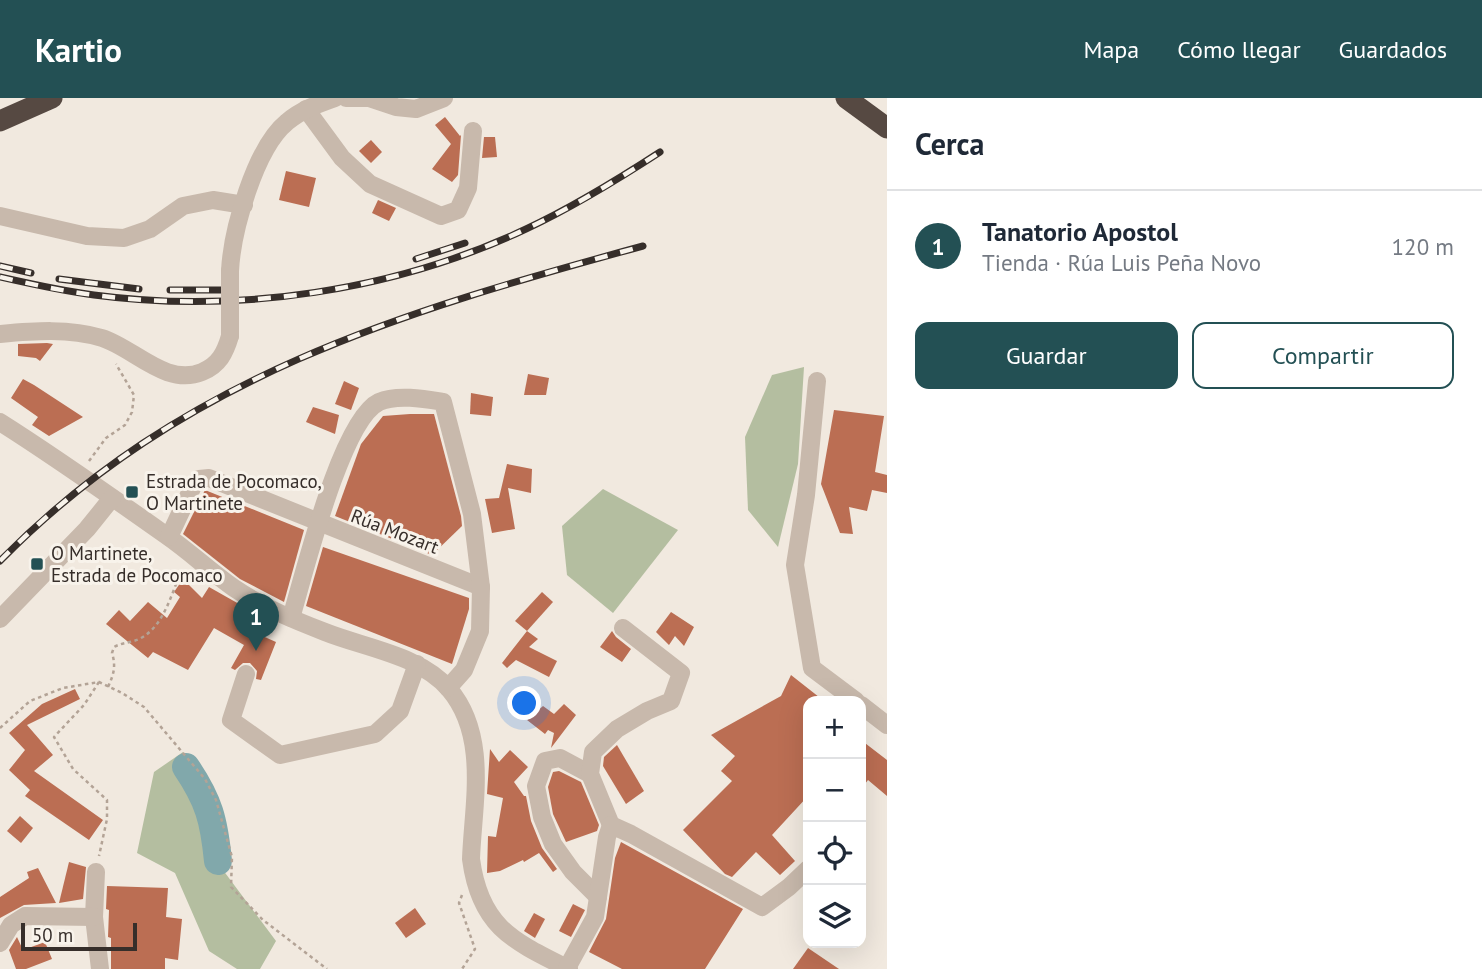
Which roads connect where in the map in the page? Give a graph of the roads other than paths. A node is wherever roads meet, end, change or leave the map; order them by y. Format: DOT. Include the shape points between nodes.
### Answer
graph roads {
  1 [pos="52,98"];
  2 [pos="335,98"];
  3 [pos="346,98"];
  4 [pos="444,98"];
  5 [pos="846,98"];
  6 [pos="853,98"];
  7 [pos="306,109"];
  8 [pos="887,112"];
  9 [pos="0,121"];
  10 [pos="887,128"];
  11 [pos="473,131"];
  12 [pos="244,205"];
  13 [pos="0,216"];
  14 [pos="0,334"];
  15 [pos="817,381"];
  16 [pos="0,422"];
  17 [pos="112,498"];
  18 [pos="320,524"];
  19 [pos="169,537"];
  20 [pos="481,587"];
  21 [pos="291,618"];
  22 [pos="0,619"];
  23 [pos="623,628"];
  24 [pos="417,664"];
  25 [pos="246,674"];
  26 [pos="449,688"];
  27 [pos="849,696"];
  28 [pos="866,709"];
  29 [pos="887,725"];
  30 [pos="590,774"];
  31 [pos="611,825"];
  32 [pos="96,872"];
  33 [pos="803,874"];
  34 [pos="598,897"];
  35 [pos="94,917"];
  36 [pos="0,943"];
  37 [pos="100,969"];
  38 [pos="568,969"];
  1 -- 9 [label="highway"];
  2 -- 7 [label="street"];
  3 -- 4 [label="street" via="416,108"];
  5 -- 10 [label="highway"];
  6 -- 8 [label="highway"];
  7 -- 11 [label="street" via="342,158 370,184 440,216 458,210 468,188"];
  7 -- 12 [label="street" via="267,145"];
  12 -- 13 [label="street" via="213,200 183,206 150,229 124,238 87,236"];
  12 -- 14 [label="street, bridge" via="231,248 230,336 225,353 209,369 197,374 172,373 101,337 65,331"];
  15 -- 27 [label="street" via="807,495 794,565 812,668"];
  16 -- 17 [label="street"];
  17 -- 19 [label="street"];
  17 -- 22 [label="street"];
  18 -- 19 [label="street, Rúa Mozart" via="209,478 199,479 193,486"];
  18 -- 20 [label="street, Rúa Mozart"];
  18 -- 20 [label="street" via="334,475 364,413 380,401 401,398 443,402 472,514"];
  18 -- 21 [label="street"];
  19 -- 21 [label="street" via="235,589"];
  20 -- 26 [label="street" via="480,631 464,670"];
  21 -- 24 [label="street"];
  23 -- 30 [label="street" via="681,673 671,701 617,729 593,752"];
  24 -- 25 [label="street" via="400,711 376,734 281,755 231,720"];
  24 -- 26 [label="street"];
  26 -- 38 [label="street" via="469,727 474,750 472,871 485,907 515,941"];
  28 -- 29 [label="street"];
  30 -- 31 [label="street"];
  30 -- 34 [label="street" via="560,758 545,761 536,786 553,845"];
  31 -- 33 [label="street" via="762,907"];
  31 -- 34 [label="street"];
  32 -- 35 [label="street"];
  34 -- 38 [label="street" via="595,916"];
  35 -- 36 [label="street" via="25,916 11,925"];
  35 -- 37 [label="street"];
}
